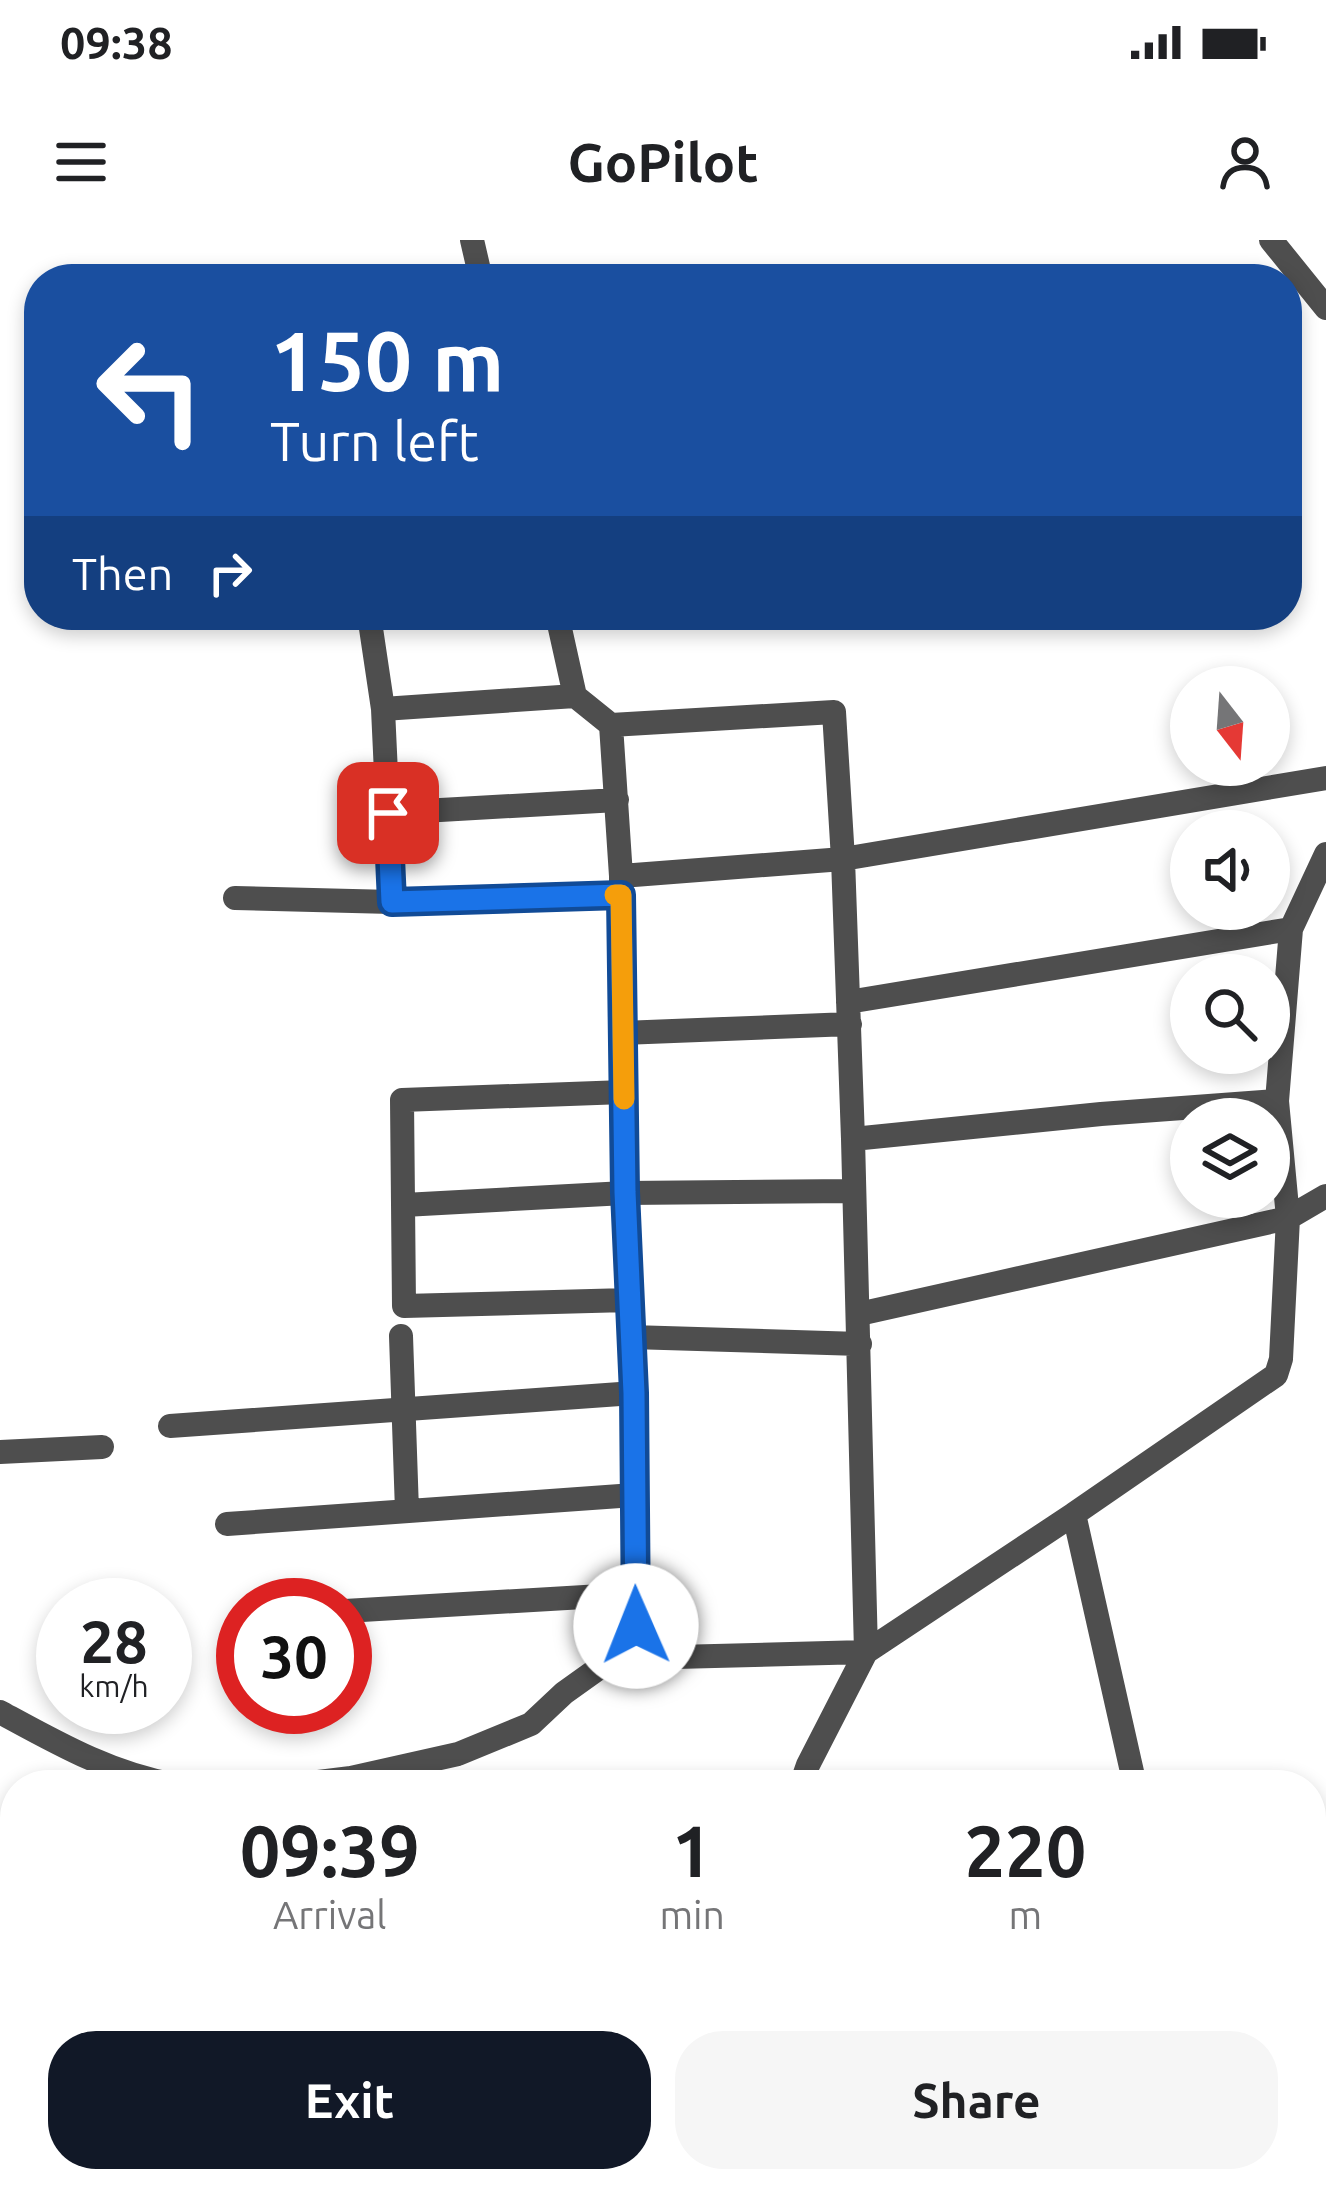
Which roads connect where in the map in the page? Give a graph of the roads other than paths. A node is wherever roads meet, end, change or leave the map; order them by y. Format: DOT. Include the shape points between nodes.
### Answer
graph roads {
  1 [pos="1271,240"];
  2 [pos="1290,264"];
  3 [pos="1302,278"];
  4 [pos="1326,308"];
  5 [pos="371,630"];
  6 [pos="560,630"];
  7 [pos="575,697"];
  8 [pos="383,709"];
  9 [pos="611,725"];
  10 [pos="1326,778"];
  11 [pos="616,800"];
  12 [pos="388,813"];
  13 [pos="1326,854"];
  14 [pos="843,860"];
  15 [pos="621,885"];
  16 [pos="235,898"];
  17 [pos="392,902"];
  18 [pos="1291,929"];
  19 [pos="849,1013"];
  20 [pos="622,1033"];
  21 [pos="624,1092"];
  22 [pos="1277,1098"];
  23 [pos="1170,1109"];
  24 [pos="853,1139"];
  25 [pos="854,1191"];
  26 [pos="625,1192"];
  27 [pos="1326,1196"];
  28 [pos="404,1205"];
  29 [pos="1290,1217"];
  30 [pos="1288,1218"];
  31 [pos="628,1300"];
  32 [pos="859,1314"];
  33 [pos="401,1336"];
  34 [pos="631,1337"];
  35 [pos="860,1344"];
  36 [pos="634,1393"];
  37 [pos="404,1408"];
  38 [pos="170,1426"];
  39 [pos="102,1447"];
  40 [pos="0,1452"];
  41 [pos="634,1495"];
  42 [pos="407,1511"];
  43 [pos="1074,1514"];
  44 [pos="227,1524"];
  45 [pos="635,1594"];
  46 [pos="372,1609"];
  47 [pos="866,1652"];
  48 [pos="636,1658"];
  49 [pos="0,1712"];
  50 [pos="117,1770"];
  51 [pos="387,1770"];
  52 [pos="806,1770"];
  53 [pos="1132,1770"];
  1 -- 2 [label="street"];
  3 -- 4 [label="street"];
  5 -- 8 [label="street"];
  6 -- 7 [label="street"];
  7 -- 8 [label="street"];
  7 -- 9 [label="street"];
  8 -- 12 [label="street"];
  9 -- 11 [label="street"];
  9 -- 14 [label="street" via="834,712"];
  10 -- 14 [label="street"];
  11 -- 12 [label="street"];
  11 -- 15 [label="street"];
  12 -- 17 [label="street"];
  13 -- 18 [label="street"];
  14 -- 15 [label="street"];
  14 -- 19 [label="street"];
  15 -- 17 [label="street"];
  15 -- 20 [label="street"];
  16 -- 17 [label="street"];
  18 -- 19 [label="street"];
  18 -- 22 [label="street"];
  19 -- 20 [label="street"];
  19 -- 24 [label="street"];
  20 -- 21 [label="street"];
  21 -- 26 [label="street"];
  21 -- 28 [label="street" via="402,1100"];
  23 -- 24 [label="street"];
  24 -- 25 [label="street"];
  25 -- 26 [label="street"];
  25 -- 32 [label="street"];
  26 -- 28 [label="street"];
  26 -- 31 [label="street"];
  27 -- 29 [label="street"];
  28 -- 31 [label="street" via="404,1306"];
  30 -- 32 [label="street"];
  30 -- 43 [label="street" via="1276,1375"];
  31 -- 34 [label="street"];
  32 -- 35 [label="street"];
  33 -- 37 [label="street"];
  34 -- 35 [label="street"];
  34 -- 36 [label="street"];
  35 -- 47 [label="street"];
  36 -- 37 [label="street"];
  36 -- 41 [label="street"];
  37 -- 38 [label="street"];
  37 -- 42 [label="street"];
  39 -- 40 [label="street"];
  41 -- 42 [label="street"];
  41 -- 45 [label="street"];
  42 -- 44 [label="street"];
  43 -- 47 [label="street"];
  43 -- 53 [label="street"];
  45 -- 46 [label="street"];
  45 -- 48 [label="street"];
  47 -- 48 [label="street"];
  47 -- 52 [label="street"];
  48 -- 51 [label="street" via="599,1668 532,1724 458,1754"];
  49 -- 50 [label="street"];
}
